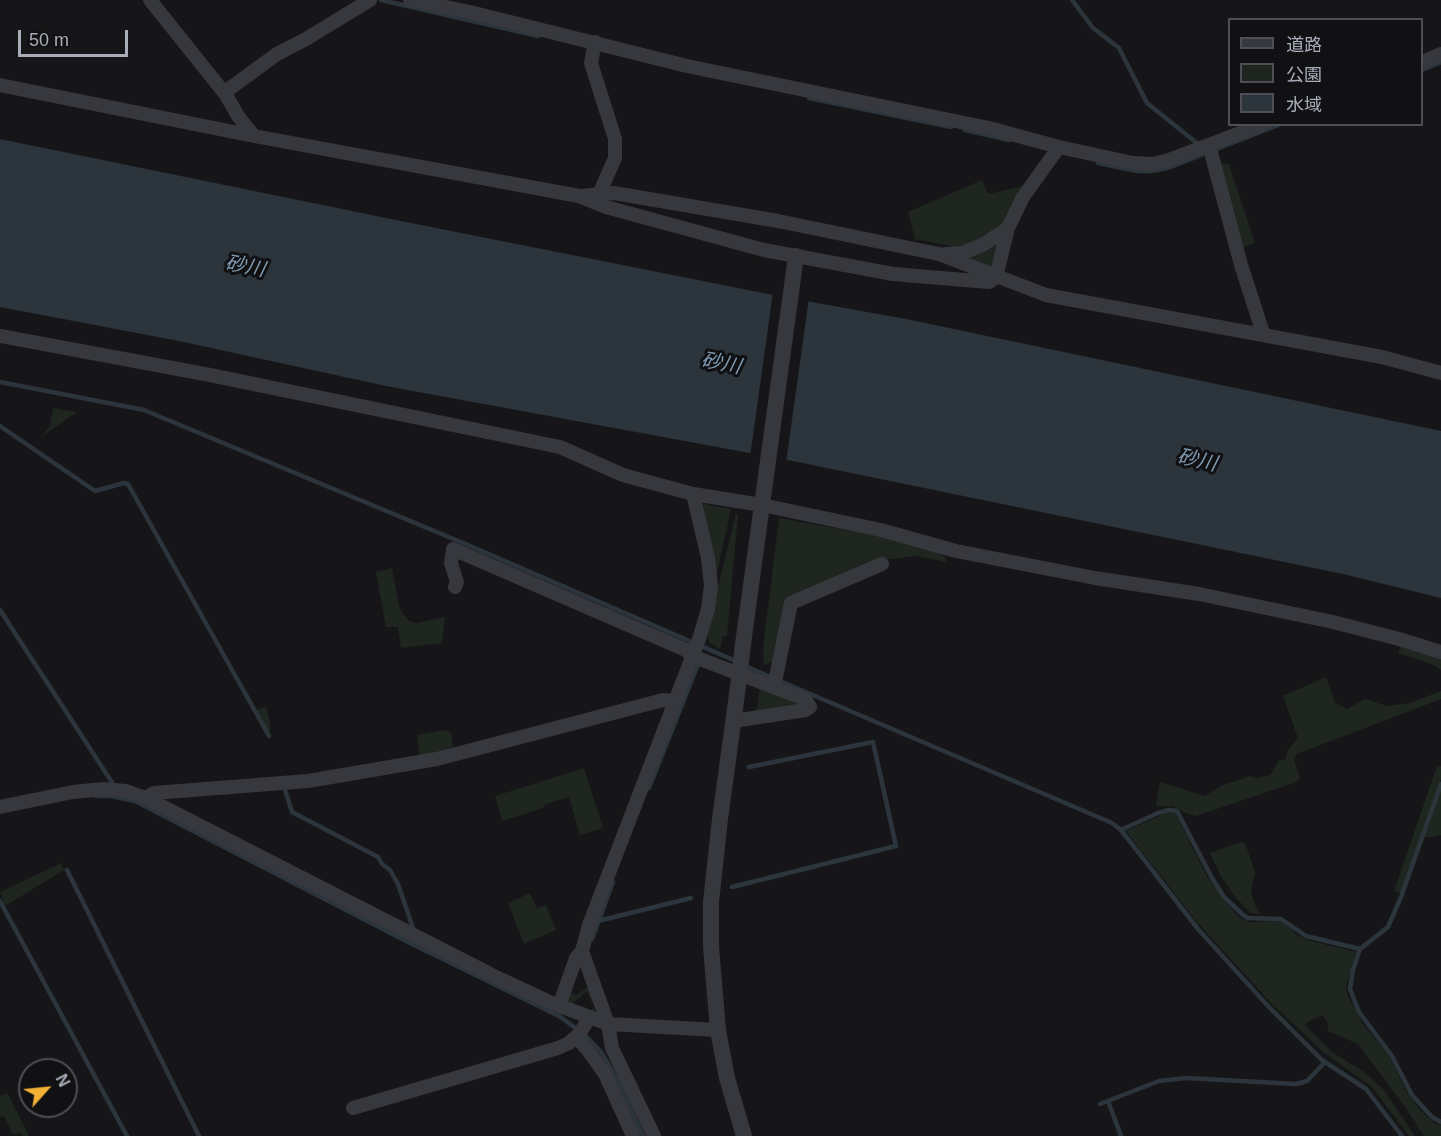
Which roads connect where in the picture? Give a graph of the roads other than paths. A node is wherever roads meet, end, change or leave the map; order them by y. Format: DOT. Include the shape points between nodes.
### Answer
graph roads {
  1 [pos="150,0"];
  2 [pos="370,0"];
  3 [pos="410,0"];
  4 [pos="594,47"];
  5 [pos="1441,54"];
  6 [pos="1423,62"];
  7 [pos="0,85"];
  8 [pos="226,95"];
  9 [pos="1260,126"];
  10 [pos="254,136"];
  11 [pos="1059,147"];
  12 [pos="1210,149"];
  13 [pos="598,199"];
  14 [pos="1008,228"];
  15 [pos="939,254"];
  16 [pos="796,256"];
  17 [pos="996,277"];
  18 [pos="1263,333"];
  19 [pos="0,336"];
  20 [pos="1441,373"];
  21 [pos="693,494"];
  22 [pos="762,505"];
  23 [pos="882,564"];
  24 [pos="455,587"];
  25 [pos="698,652"];
  26 [pos="1441,652"];
  27 [pos="775,681"];
  28 [pos="675,701"];
  29 [pos="733,721"];
  30 [pos="146,798"];
  31 [pos="0,807"];
  32 [pos="583,954"];
  33 [pos="559,1006"];
  34 [pos="608,1024"];
  35 [pos="582,1029"];
  36 [pos="718,1030"];
  37 [pos="353,1108"];
  38 [pos="633,1136"];
  39 [pos="654,1136"];
  40 [pos="744,1136"];
  1 -- 8 [label="street"];
  2 -- 8 [label="street" via="278,54"];
  3 -- 4 [label="street"];
  4 -- 11 [label="street" via="990,128"];
  4 -- 13 [label="street" via="591,63 615,139 615,158"];
  5 -- 6 [label="street"];
  7 -- 10 [label="street"];
  8 -- 10 [label="street"];
  9 -- 12 [label="street"];
  10 -- 13 [label="street"];
  11 -- 12 [label="street" via="1152,164"];
  11 -- 14 [label="street" via="1023,196"];
  12 -- 18 [label="street"];
  13 -- 15 [label="street" via="614,193"];
  13 -- 16 [label="street" via="723,239"];
  14 -- 15 [label="street" via="963,253"];
  14 -- 17 [label="street"];
  15 -- 17 [label="street"];
  16 -- 17 [label="street" via="893,274 989,282"];
  16 -- 22 [label="street"];
  17 -- 18 [label="street" via="1046,295"];
  18 -- 20 [label="street"];
  19 -- 21 [label="street" via="560,447 623,475"];
  21 -- 22 [label="street"];
  21 -- 25 [label="street" via="711,586"];
  22 -- 26 [label="street" via="881,530 956,552 1199,594 1333,622"];
  22 -- 29 [label="street, bridge"];
  23 -- 27 [label="street" via="791,603"];
  24 -- 25 [label="street" via="453,549"];
  25 -- 27 [label="street"];
  25 -- 28 [label="street"];
  27 -- 29 [label="street" via="805,699 810,707"];
  28 -- 30 [label="street" via="663,700 437,759 308,781 154,793"];
  28 -- 32 [label="street" via="589,925"];
  29 -- 36 [label="street" via="711,902"];
  30 -- 31 [label="street" via="103,789"];
  30 -- 33 [label="street"];
  32 -- 33 [label="street" via="576,958"];
  32 -- 34 [label="street"];
  33 -- 35 [label="street"];
  34 -- 35 [label="street"];
  34 -- 36 [label="street"];
  34 -- 39 [label="street" via="612,1048"];
  35 -- 37 [label="street" via="558,1048"];
  35 -- 38 [label="street" via="587,1049 605,1074"];
  36 -- 40 [label="street"];
}
